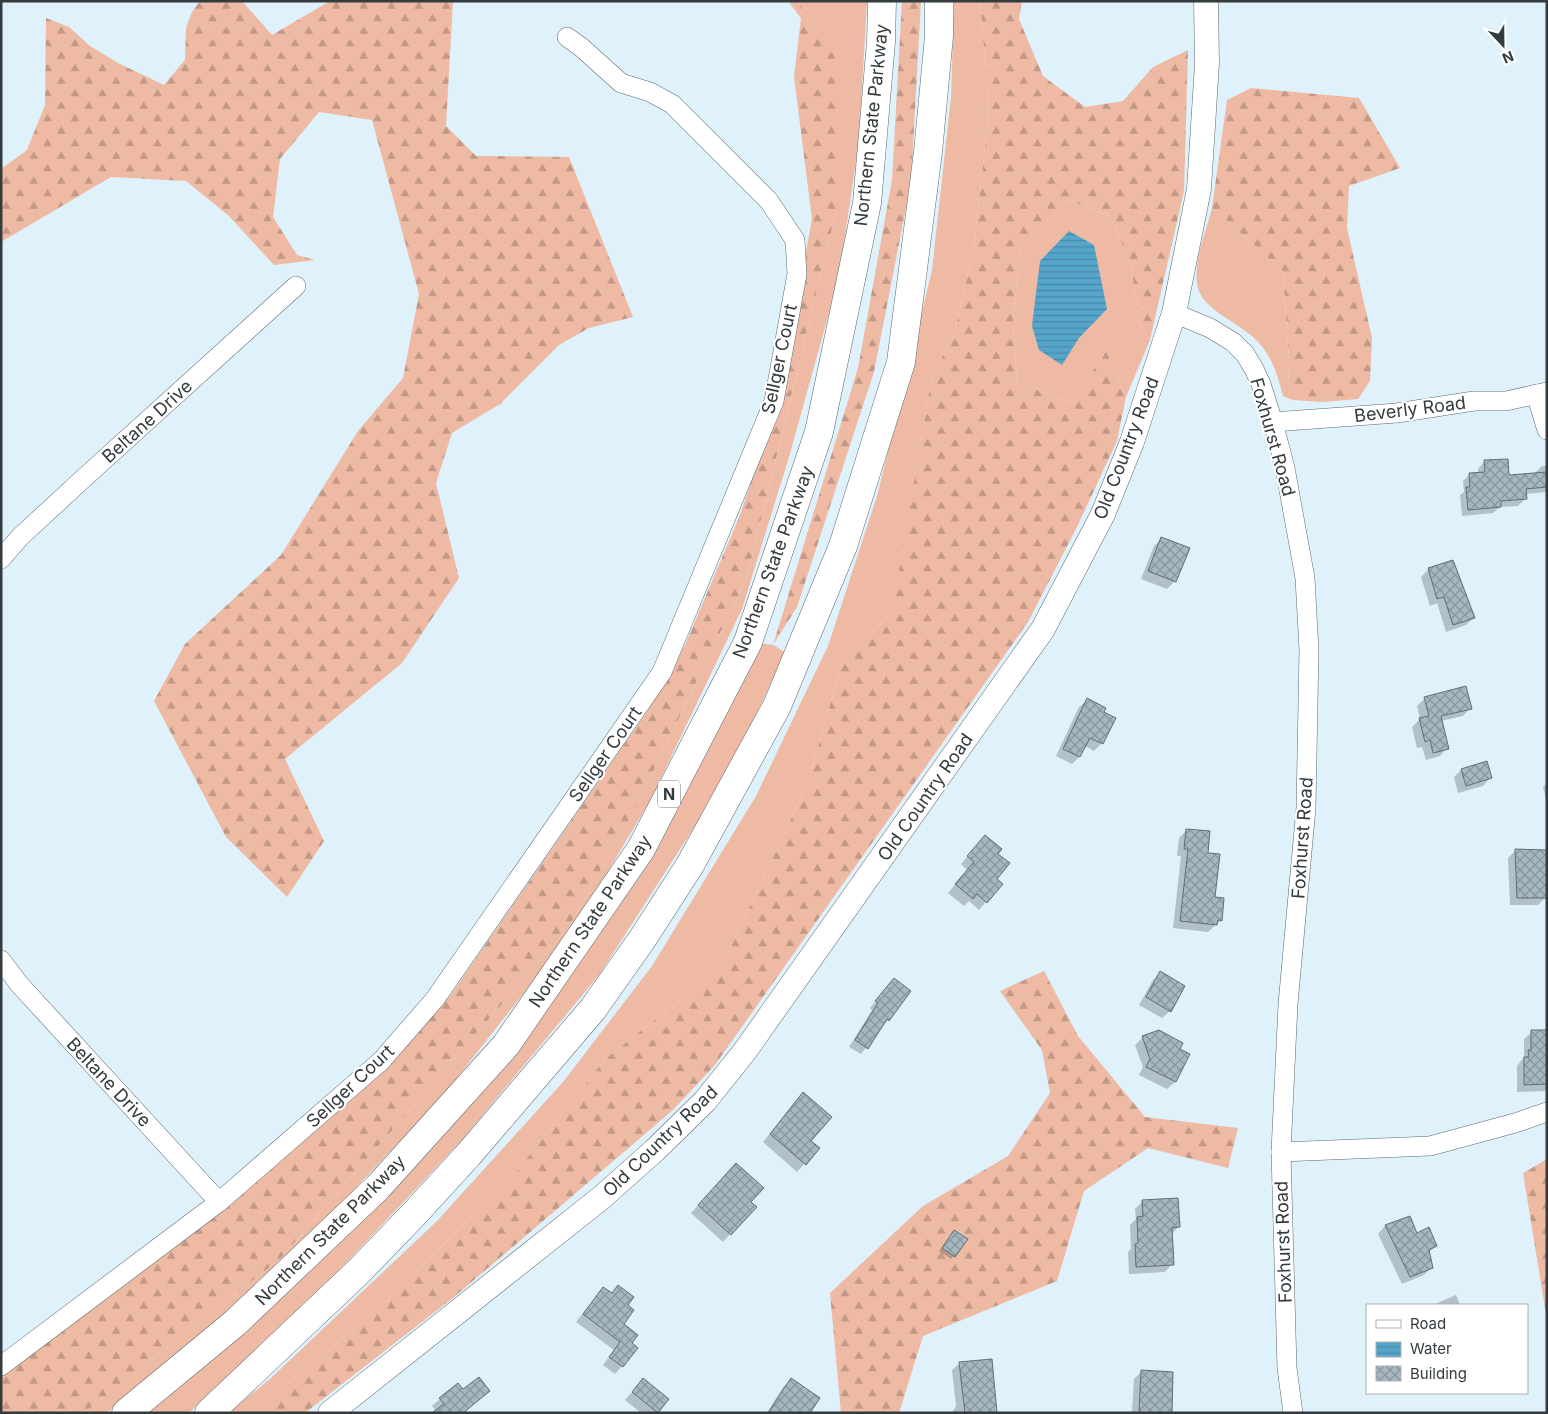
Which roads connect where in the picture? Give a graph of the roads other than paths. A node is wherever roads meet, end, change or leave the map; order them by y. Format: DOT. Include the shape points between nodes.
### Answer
graph roads {
  1 [pos="882,1"];
  2 [pos="939,1"];
  3 [pos="1206,1"];
  4 [pos="567,37"];
  5 [pos="296,286"];
  6 [pos="1174,313"];
  7 [pos="1541,393"];
  8 [pos="1273,422"];
  9 [pos="1547,430"];
  10 [pos="1,559"];
  11 [pos="1,960"];
  12 [pos="1547,1112"];
  13 [pos="1281,1152"];
  14 [pos="219,1202"];
  15 [pos="1,1366"];
  16 [pos="126,1413"];
  17 [pos="209,1413"];
  18 [pos="330,1413"];
  19 [pos="1292,1413"];
  1 -- 16 [label="highway, Northern State Parkway / N" via="867,203 818,432 748,642 641,849 506,1045 378,1186 235,1323"];
  2 -- 17 [label="highway" via="939,36 928,152 901,362 844,546 777,706 690,865 593,1009 415,1213"];
  3 -- 6 [label="main road, Old Country Road" via="1207,63 1199,189"];
  4 -- 14 [label="street, Sellger Court" via="621,83 650,92 672,104 769,201 796,240 797,274 774,401 662,672 435,999 381,1061"];
  5 -- 10 [label="street, Beltane Drive" via="20,537"];
  6 -- 8 [label="street, Foxhurst Road" via="1210,328 1245,354 1261,384"];
  6 -- 18 [label="main road, Old Country Road" via="1132,442 1103,514 1043,629 745,1052 705,1101 601,1198"];
  7 -- 8 [label="street, Beverly Road" via="1506,401 1474,401 1397,413"];
  7 -- 9 [label="street"];
  8 -- 13 [label="street, Foxhurst Road" via="1298,531 1305,578 1309,650 1306,808 1288,1004"];
  11 -- 14 [label="street, Beltane Drive"];
  12 -- 13 [label="street" via="1430,1146"];
  13 -- 19 [label="street, Foxhurst Road"];
  14 -- 15 [label="street, Sellger Court"];
}
